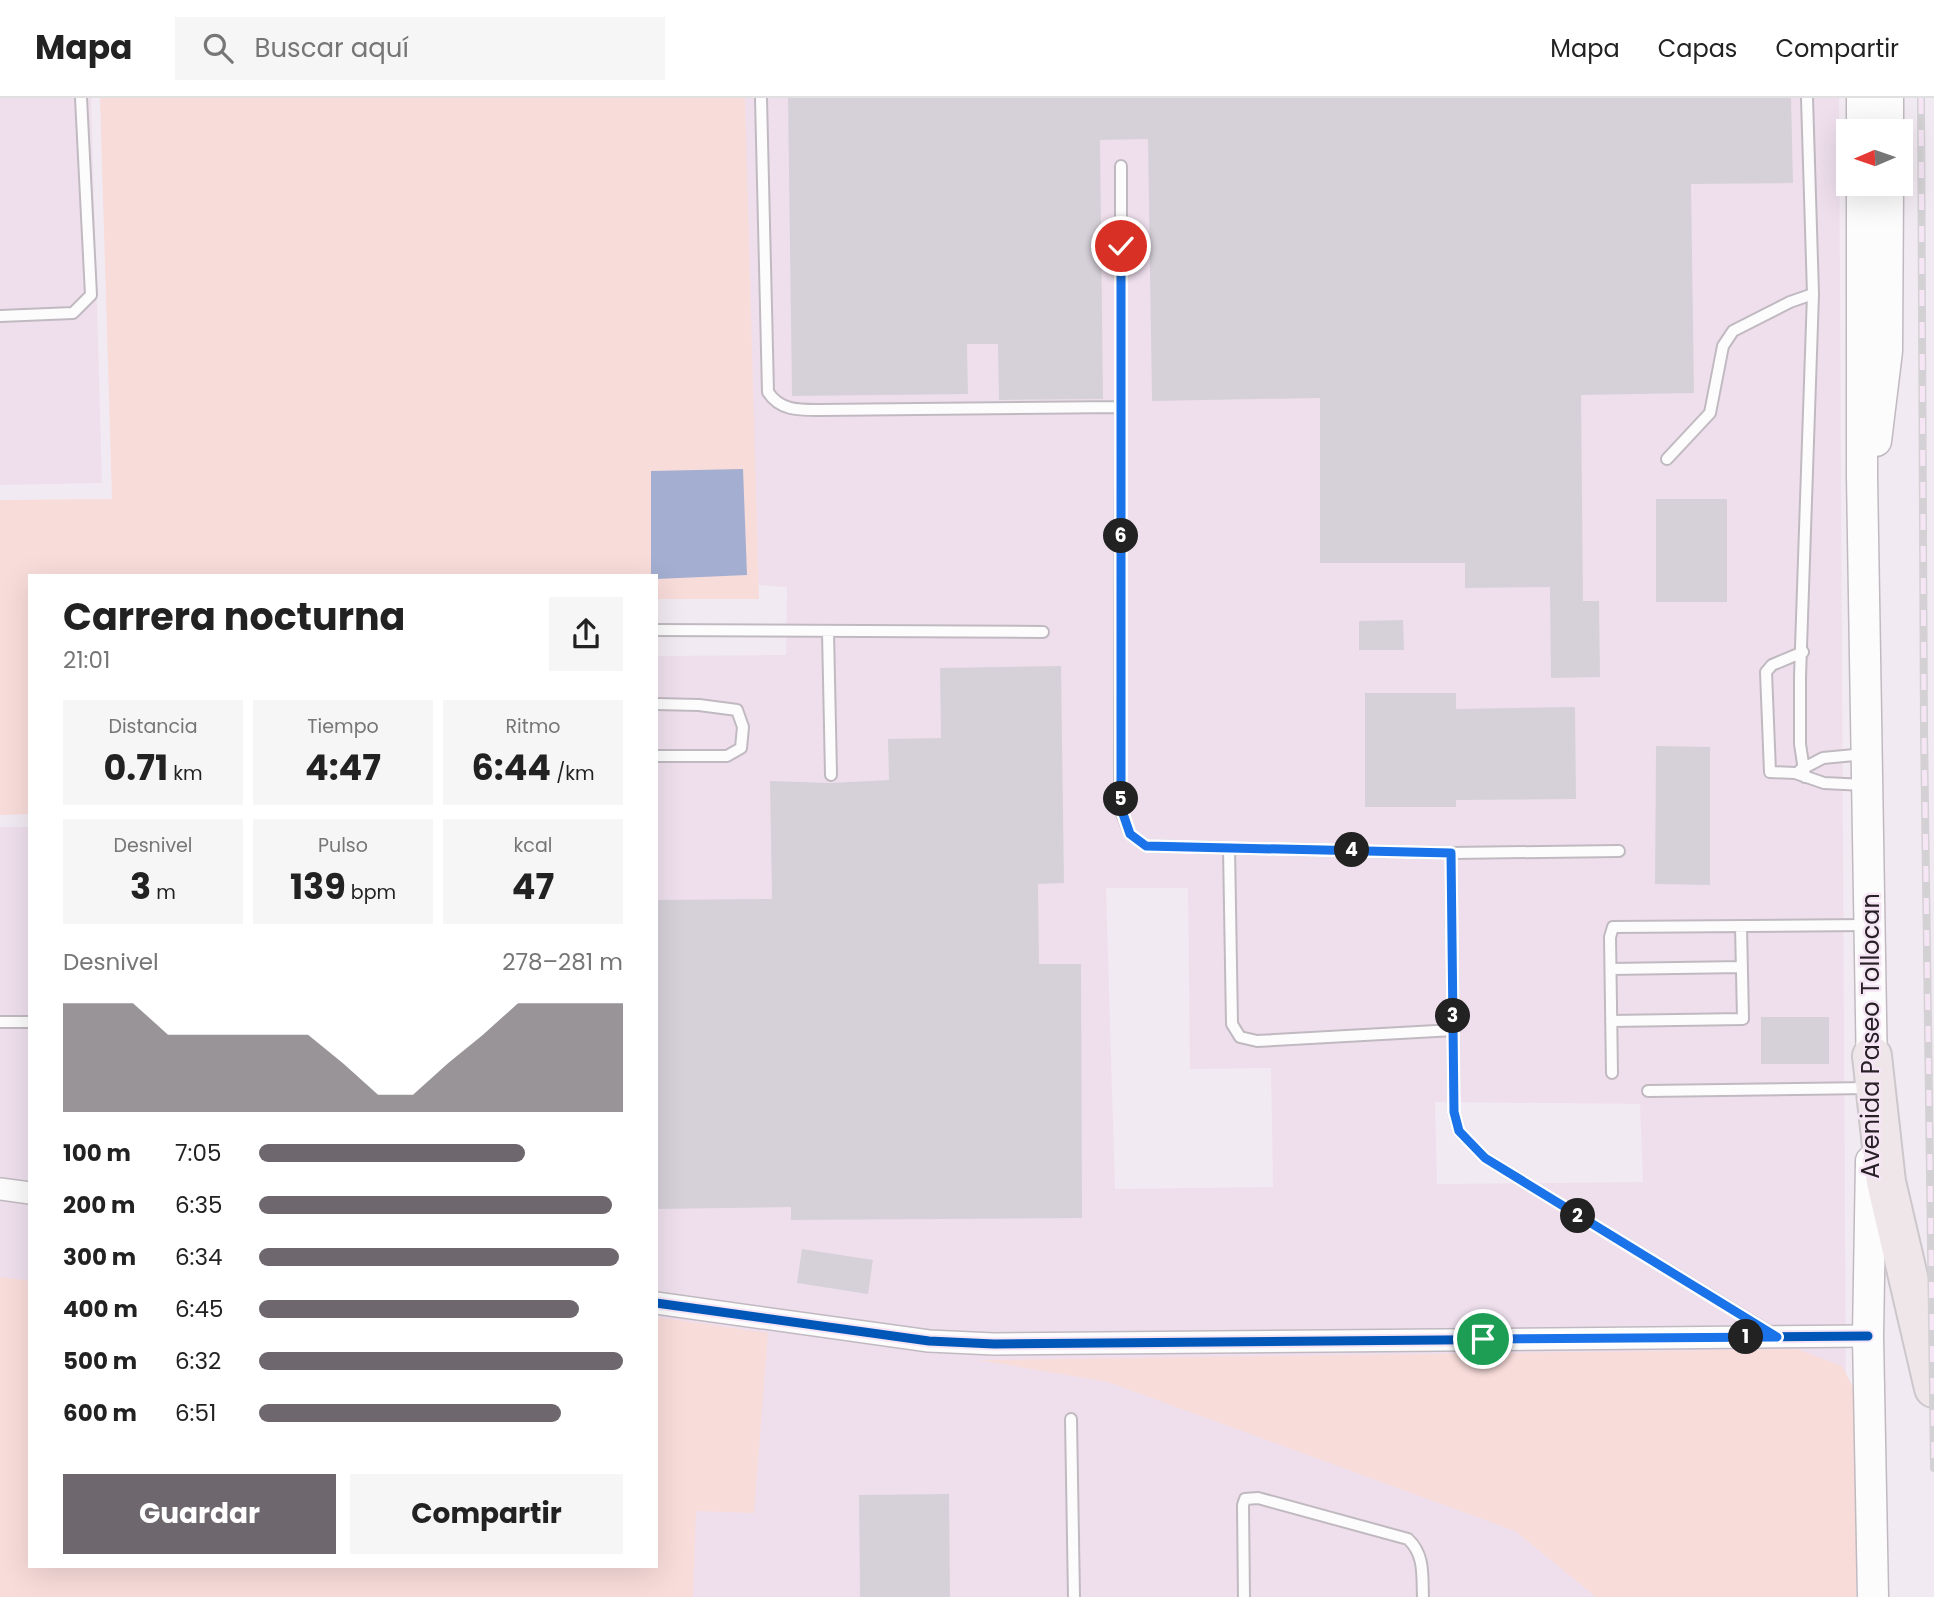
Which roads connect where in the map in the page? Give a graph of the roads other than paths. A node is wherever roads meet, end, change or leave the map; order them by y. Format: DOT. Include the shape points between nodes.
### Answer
graph roads {
  1 [pos="81,98"];
  2 [pos="761,98"];
  3 [pos="1807,98"];
  4 [pos="1862,98"];
  5 [pos="1888,98"];
  6 [pos="1862,119"];
  7 [pos="1888,119"];
  8 [pos="1121,166"];
  9 [pos="1862,196"];
  10 [pos="1888,196"];
  11 [pos="1814,294"];
  12 [pos="0,316"];
  13 [pos="1121,407"];
  14 [pos="1667,459"];
  15 [pos="1862,476"];
  16 [pos="658,630"];
  17 [pos="828,631"];
  18 [pos="1043,632"];
  19 [pos="1803,652"];
  20 [pos="658,704"];
  21 [pos="1867,754"];
  22 [pos="658,756"];
  23 [pos="1802,772"];
  24 [pos="831,775"];
  25 [pos="1867,785"];
  26 [pos="1229,848"];
  27 [pos="1619,851"];
  28 [pos="1451,853"];
  29 [pos="1870,925"];
  30 [pos="1741,926"];
  31 [pos="1742,967"];
  32 [pos="1611,969"];
  33 [pos="1611,1021"];
  34 [pos="0,1022"];
  35 [pos="28,1022"];
  36 [pos="1454,1030"];
  37 [pos="1872,1072"];
  38 [pos="1612,1073"];
  39 [pos="1648,1091"];
  40 [pos="0,1189"];
  41 [pos="28,1193"];
  42 [pos="658,1303"];
  43 [pos="1868,1336"];
  44 [pos="1777,1337"];
  45 [pos="1934,1388"];
  46 [pos="1071,1419"];
  47 [pos="1074,1597"];
  48 [pos="1244,1597"];
  49 [pos="1423,1597"];
  50 [pos="1873,1597"];
  1 -- 12 [label="lane" via="91,295 73,313"];
  2 -- 13 [label="lane" via="768,391 777,403 820,411"];
  3 -- 11 [label="lane"];
  4 -- 6 [label="main road"];
  5 -- 7 [label="main road"];
  8 -- 13 [label="lane"];
  9 -- 15 [label="main road, Avenida Paseo Tollocan"];
  10 -- 15 [label="main road, Avenida Paseo Tollocan" via="1886,379 1877,439"];
  11 -- 14 [label="lane" via="1733,331 1723,346 1710,413"];
  11 -- 19 [label="lane"];
  13 -- 26 [label="lane" via="1124,822 1137,842 1146,846"];
  15 -- 21 [label="main road, Avenida Paseo Tollocan"];
  16 -- 17 [label="lane"];
  17 -- 18 [label="lane"];
  17 -- 24 [label="lane"];
  19 -- 23 [label="lane"];
  19 -- 23 [label="lane" via="1772,664 1766,672 1770,772"];
  20 -- 22 [label="lane" via="737,710 743,727 741,748 727,756"];
  21 -- 23 [label="lane" via="1823,758"];
  21 -- 25 [label="main road, Avenida Paseo Tollocan"];
  23 -- 25 [label="lane" via="1824,783"];
  25 -- 29 [label="main road, Avenida Paseo Tollocan"];
  26 -- 28 [label="lane"];
  26 -- 36 [label="lane" via="1232,1024 1240,1037 1256,1041"];
  27 -- 28 [label="lane"];
  28 -- 36 [label="lane"];
  29 -- 30 [label="lane"];
  29 -- 37 [label="main road, Avenida Paseo Tollocan"];
  30 -- 31 [label="lane"];
  30 -- 32 [label="lane" via="1616,925 1610,932"];
  31 -- 32 [label="lane"];
  31 -- 33 [label="lane" via="1743,1019"];
  32 -- 33 [label="lane"];
  33 -- 38 [label="lane"];
  34 -- 35 [label="lane"];
  36 -- 44 [label="lane" via="1456,1124 1474,1149"];
  37 -- 39 [label="lane"];
  37 -- 43 [label="main road, Avenida Paseo Tollocan"];
  37 -- 45 [label="highway" via="1886,1182"];
  40 -- 41 [label="street"];
  42 -- 44 [label="street" via="929,1341 994,1344"];
  43 -- 44 [label="street"];
  43 -- 50 [label="main road, Avenida Paseo Tollocan"];
  46 -- 47 [label="lane"];
  48 -- 49 [label="lane" via="1243,1505 1245,1499 1258,1497 1408,1539 1418,1548"];
}
